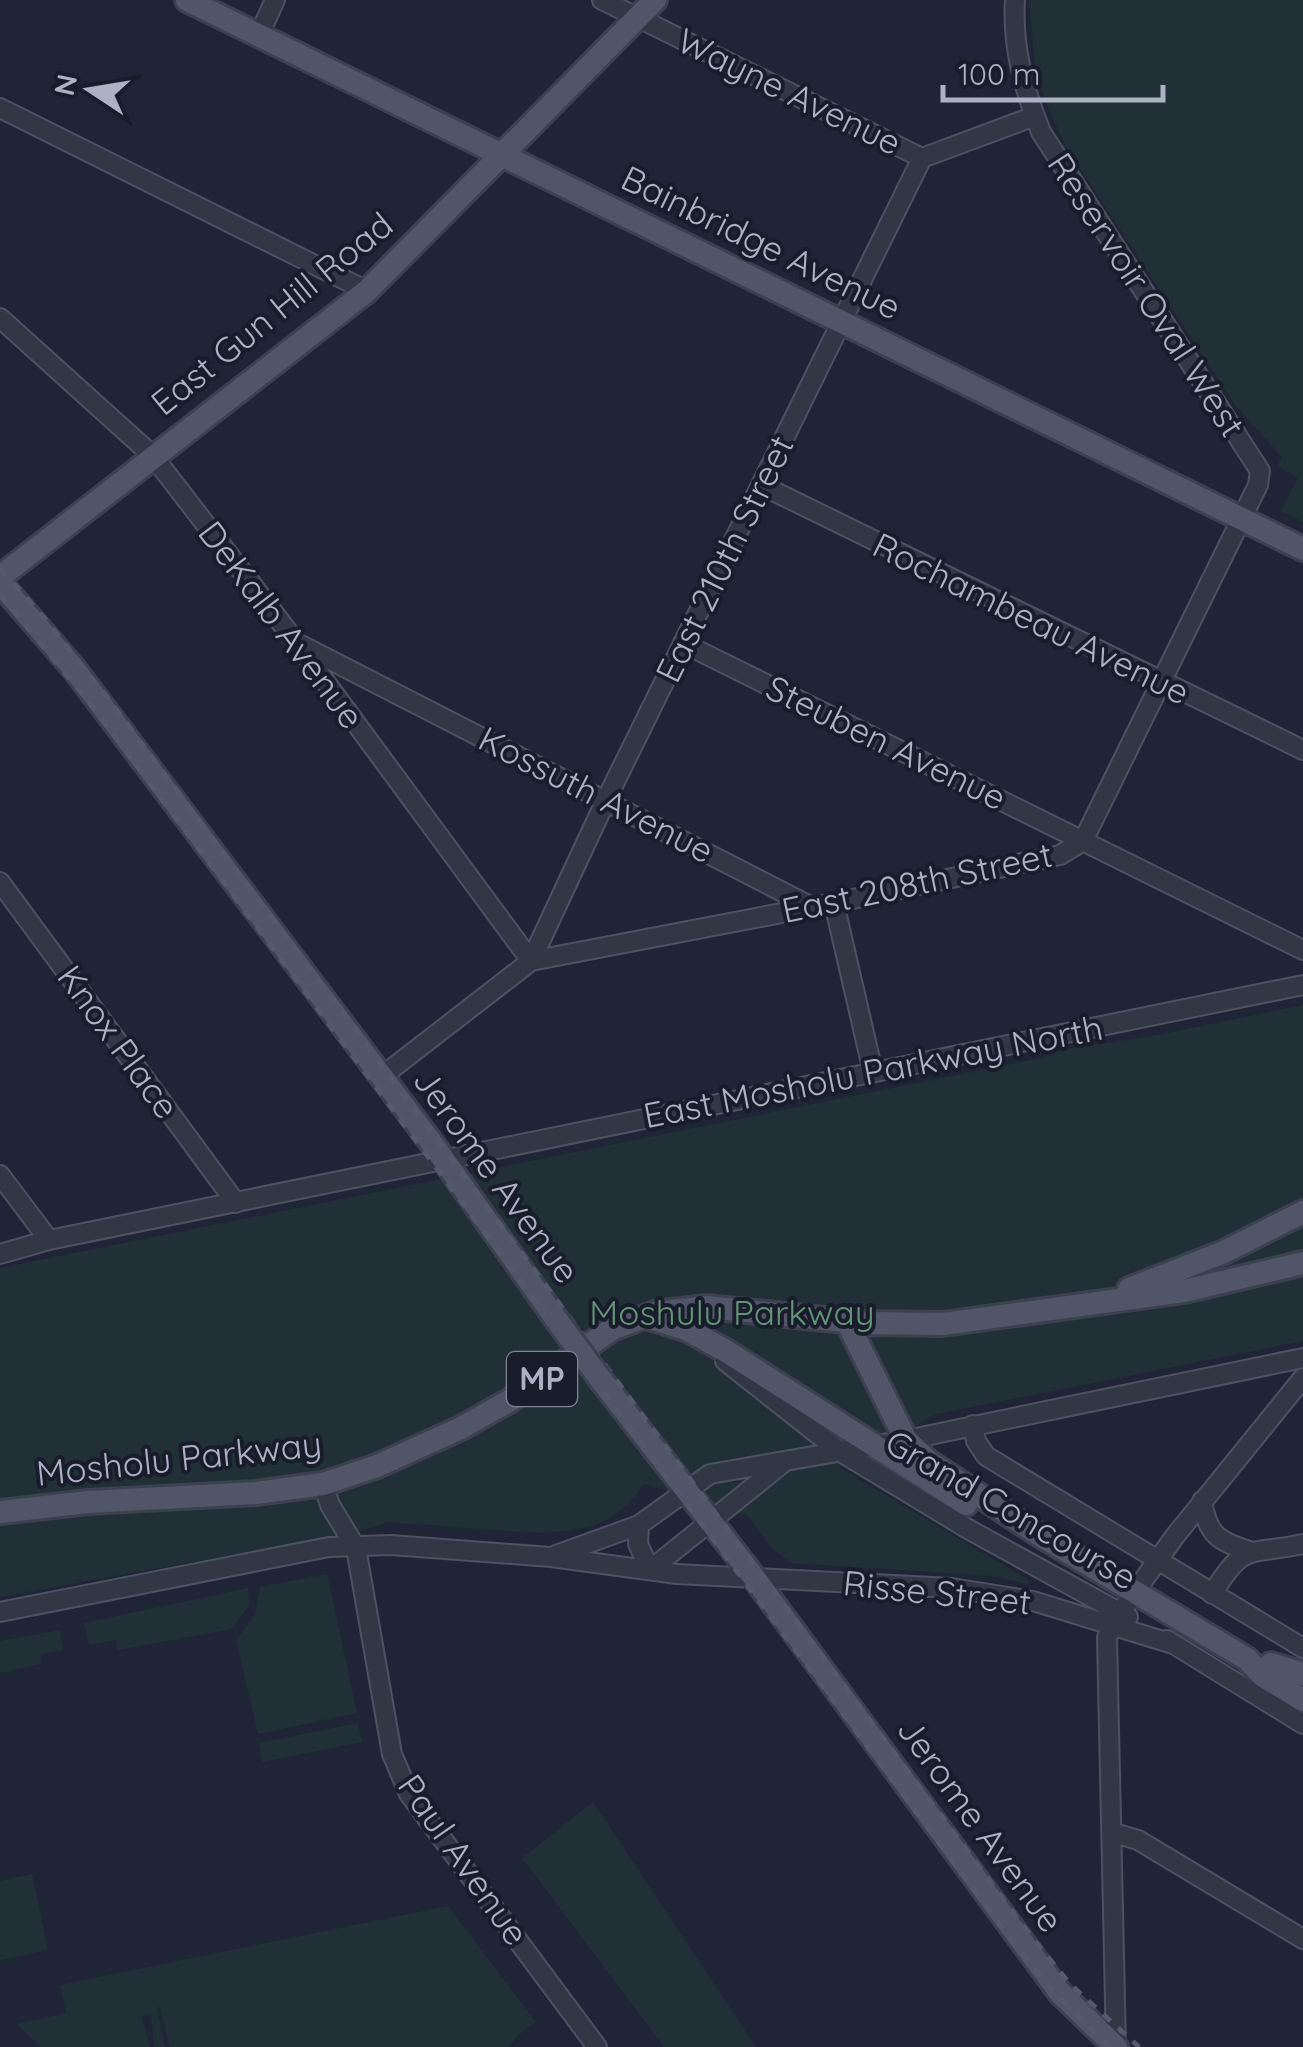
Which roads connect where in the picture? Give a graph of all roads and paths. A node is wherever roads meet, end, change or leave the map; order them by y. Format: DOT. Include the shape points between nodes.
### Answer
graph roads {
  1 [pos="187,0"];
  2 [pos="274,0"];
  3 [pos="602,0"];
  4 [pos="654,0"];
  5 [pos="996,0"];
  6 [pos="1015,4"];
  7 [pos="638,18"];
  8 [pos="259,34"];
  9 [pos="0,108"];
  10 [pos="1034,116"];
  11 [pos="504,155"];
  12 [pos="922,158"];
  13 [pos="367,291"];
  14 [pos="0,318"];
  15 [pos="844,323"];
  16 [pos="153,456"];
  17 [pos="1260,471"];
  18 [pos="760,485"];
  19 [pos="1242,520"];
  20 [pos="1303,549"];
  21 [pos="0,580"];
  22 [pos="296,642"];
  23 [pos="683,643"];
  24 [pos="1160,683"];
  25 [pos="379,684"];
  26 [pos="338,699"];
  27 [pos="1303,750"];
  28 [pos="606,800"];
  29 [pos="1083,841"];
  30 [pos="0,882"];
  31 [pos="834,903"];
  32 [pos="812,907"];
  33 [pos="1303,950"];
  34 [pos="531,960"];
  35 [pos="1303,985"];
  36 [pos="873,1072"];
  37 [pos="381,1077"];
  38 [pos="443,1160"];
  39 [pos="0,1175"];
  40 [pos="236,1203"];
  41 [pos="1303,1212"];
  42 [pos="49,1240"];
  43 [pos="0,1254"];
  44 [pos="1303,1264"];
  45 [pos="1098,1302"];
  46 [pos="642,1316"];
  47 [pos="847,1322"];
  48 [pos="700,1336"];
  49 [pos="1303,1358"];
  50 [pos="1303,1378"];
  51 [pos="974,1425"];
  52 [pos="906,1440"];
  53 [pos="870,1446"];
  54 [pos="839,1451"];
  55 [pos="787,1459"];
  56 [pos="324,1484"];
  57 [pos="687,1490"];
  58 [pos="1202,1502"];
  59 [pos="0,1512"];
  60 [pos="712,1522"];
  61 [pos="639,1525"];
  62 [pos="1038,1534"];
  63 [pos="1303,1544"];
  64 [pos="356,1548"];
  65 [pos="1252,1552"];
  66 [pos="550,1557"];
  67 [pos="1158,1560"];
  68 [pos="650,1570"];
  69 [pos="753,1576"];
  70 [pos="1135,1591"];
  71 [pos="1212,1594"];
  72 [pos="0,1612"];
  73 [pos="1116,1618"];
  74 [pos="1303,1648"];
  75 [pos="1247,1658"];
  76 [pos="1270,1664"];
  77 [pos="1303,1674"];
  78 [pos="1303,1683"];
  79 [pos="1303,1700"];
  80 [pos="1303,1724"];
  81 [pos="1111,1832"];
  82 [pos="1303,1939"];
  83 [pos="596,2047"];
  84 [pos="1116,2047"];
  1 -- 8 [label="main road, Bainbridge Avenue"];
  2 -- 8 [label="street"];
  3 -- 7 [label="street, Wayne Avenue"];
  4 -- 7 [label="main road, East Gun Hill Road"];
  5 -- 6 [label="street"];
  6 -- 10 [label="street, Reservoir Oval West" via="1017,54"];
  7 -- 11 [label="main road, East Gun Hill Road"];
  7 -- 12 [label="street, Wayne Avenue"];
  8 -- 11 [label="main road, Bainbridge Avenue"];
  9 -- 13 [label="street"];
  10 -- 12 [label="street, Wayne Avenue"];
  10 -- 17 [label="street, Reservoir Oval West"];
  11 -- 13 [label="main road, East Gun Hill Road"];
  11 -- 15 [label="main road, Bainbridge Avenue"];
  12 -- 15 [label="street, East 210th Street"];
  13 -- 16 [label="main road, East Gun Hill Road"];
  14 -- 16 [label="street, DeKalb Avenue"];
  15 -- 18 [label="street, East 210th Street"];
  15 -- 19 [label="main road, Bainbridge Avenue"];
  16 -- 21 [label="main road, East Gun Hill Road"];
  16 -- 22 [label="street, DeKalb Avenue"];
  17 -- 19 [label="street, East 208th Street"];
  18 -- 23 [label="street, East 210th Street"];
  18 -- 24 [label="street, Rochambeau Avenue"];
  19 -- 20 [label="main road, Bainbridge Avenue"];
  19 -- 24 [label="street, East 208th Street"];
  21 -- 37 [label="main road, Jerome Avenue"];
  22 -- 25 [label="street, Kossuth Avenue"];
  22 -- 26 [label="street, DeKalb Avenue"];
  23 -- 28 [label="street, East 210th Street"];
  23 -- 29 [label="street, Steuben Avenue"];
  24 -- 27 [label="street, Rochambeau Avenue"];
  24 -- 29 [label="street, East 208th Street"];
  25 -- 26 [label="street" via="352,688"];
  25 -- 28 [label="street, Kossuth Avenue"];
  26 -- 34 [label="street, DeKalb Avenue"];
  28 -- 32 [label="street, Kossuth Avenue"];
  28 -- 34 [label="street, East 210th Street"];
  29 -- 31 [label="street, East 208th Street" via="1060,855"];
  29 -- 33 [label="street, Steuben Avenue"];
  30 -- 40 [label="street, Knox Place"];
  31 -- 32 [label="street, East 208th Street"];
  31 -- 36 [label="street"];
  32 -- 34 [label="street, East 208th Street"];
  34 -- 37 [label="street, East 208th Street"];
  35 -- 36 [label="street, East Mosholu Parkway North"];
  36 -- 38 [label="street, East Mosholu Parkway North"];
  37 -- 38 [label="main road, Jerome Avenue"];
  38 -- 40 [label="street, East Mosholu Parkway North"];
  38 -- 57 [label="main road, Jerome Avenue, bridge"];
  39 -- 42 [label="street"];
  40 -- 42 [label="street, East Mosholu Parkway North"];
  41 -- 45 [label="main road, Mosholu Parkway / MP"];
  42 -- 43 [label="street, East Mosholu Parkway North"];
  44 -- 45 [label="main road, Mosholu Parkway / MP"];
  45 -- 47 [label="main road, Mosholu Parkway / MP" via="942,1324"];
  46 -- 47 [label="main road, Mosholu Parkway / MP" via="707,1307"];
  46 -- 48 [label="main road, Grand Concourse"];
  46 -- 56 [label="main road, Mosholu Parkway / MP" via="461,1428"];
  47 -- 52 [label="main road, Grand Concourse"];
  48 -- 53 [label="main road, Grand Concourse"];
  48 -- 54 [label="street, Grand Concourse"];
  49 -- 51 [label="street"];
  50 -- 58 [label="street"];
  51 -- 52 [label="street"];
  51 -- 67 [label="street, Grand Concourse" via="986,1456"];
  52 -- 53 [label="street"];
  52 -- 62 [label="main road, Grand Concourse"];
  53 -- 54 [label="street"];
  53 -- 62 [label="main road, Grand Concourse" via="998,1523"];
  54 -- 55 [label="street"];
  54 -- 73 [label="street, Grand Concourse"];
  55 -- 57 [label="street" via="710,1474"];
  55 -- 60 [label="street"];
  56 -- 59 [label="main road, Mosholu Parkway / MP"];
  56 -- 64 [label="street, Paul Avenue"];
  57 -- 60 [label="main road, Jerome Avenue"];
  57 -- 61 [label="street"];
  58 -- 65 [label="street" via="1213,1534"];
  58 -- 67 [label="street"];
  60 -- 68 [label="street"];
  60 -- 69 [label="main road, Jerome Avenue"];
  61 -- 66 [label="street"];
  61 -- 68 [label="street" via="638,1544"];
  62 -- 70 [label="main road, Grand Concourse"];
  63 -- 65 [label="street"];
  64 -- 66 [label="street, Risse Street"];
  64 -- 72 [label="street, Risse Street" via="329,1547"];
  64 -- 83 [label="street, Paul Avenue" via="392,1754 409,1794"];
  65 -- 71 [label="street" via="1236,1559"];
  66 -- 68 [label="street, Risse Street"];
  67 -- 70 [label="street"];
  67 -- 71 [label="street, Grand Concourse"];
  68 -- 69 [label="street, Risse Street"];
  69 -- 73 [label="street, Risse Street" via="952,1588"];
  69 -- 84 [label="main road, Jerome Avenue" via="1060,1993"];
  70 -- 73 [label="street"];
  70 -- 75 [label="main road, Grand Concourse"];
  71 -- 74 [label="street, Grand Concourse"];
  73 -- 80 [label="street, Risse Street" via="1176,1646"];
  73 -- 81 [label="street" via="1105,1644"];
  75 -- 76 [label="main road, Grand Concourse"];
  75 -- 79 [label="main road, Grand Concourse"];
  76 -- 77 [label="main road"];
  76 -- 78 [label="main road, Grand Concourse"];
  81 -- 82 [label="street" via="1138,1840"];
  81 -- 84 [label="street"];
}
